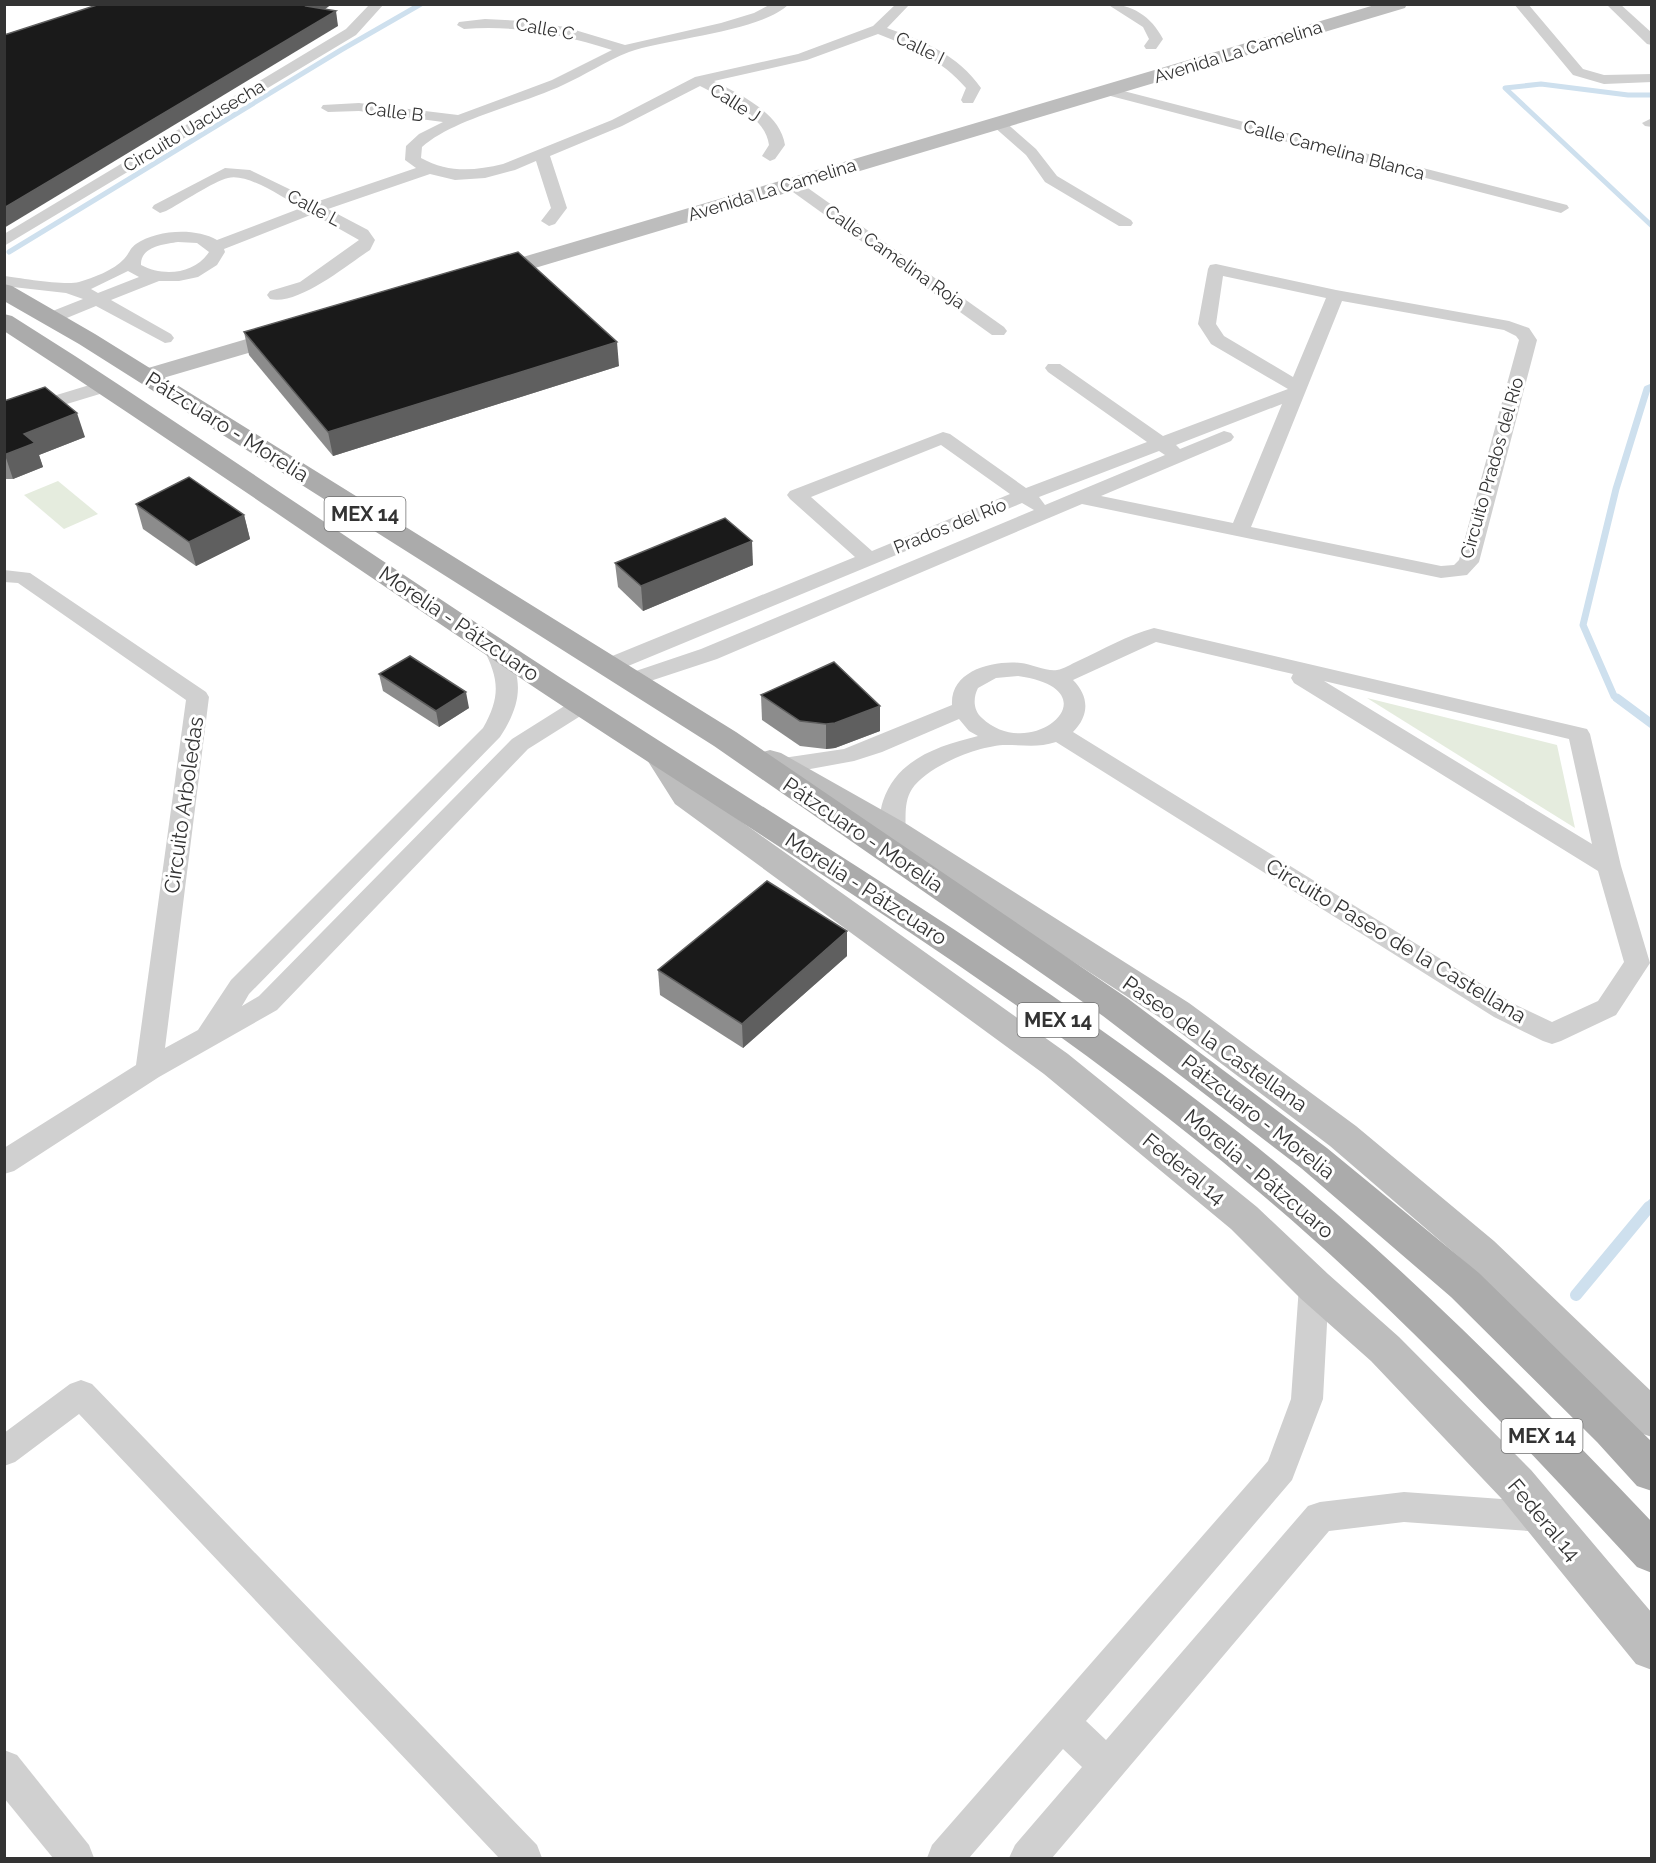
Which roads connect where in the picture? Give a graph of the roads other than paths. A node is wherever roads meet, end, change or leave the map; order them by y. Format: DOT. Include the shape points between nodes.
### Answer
graph roads {
  1 [pos="378,4"];
  2 [pos="783,4"];
  3 [pos="904,4"];
  4 [pos="1113,4"];
  5 [pos="1399,4"];
  6 [pos="1520,4"];
  7 [pos="1612,4"];
  8 [pos="464,25"];
  9 [pos="878,29"];
  10 [pos="1652,41"];
  11 [pos="1151,46"];
  12 [pos="624,49"];
  13 [pos="1652,78"];
  14 [pos="700,80"];
  15 [pos="1108,91"];
  16 [pos="968,100"];
  17 [pos="328,108"];
  18 [pos="460,120"];
  19 [pos="998,123"];
  20 [pos="542,155"];
  21 [pos="770,156"];
  22 [pos="413,160"];
  23 [pos="429,169"];
  24 [pos="792,184"];
  25 [pos="297,200"];
  26 [pos="160,208"];
  27 [pos="315,208"];
  28 [pos="1561,208"];
  29 [pos="549,221"];
  30 [pos="1125,223"];
  31 [pos="4,241"];
  32 [pos="209,243"];
  33 [pos="132,261"];
  34 [pos="157,276"];
  35 [pos="471,280"];
  36 [pos="4,281"];
  37 [pos="78,289"];
  38 [pos="4,291"];
  39 [pos="276,295"];
  40 [pos="1336,295"];
  41 [pos="95,300"];
  42 [pos="42,313"];
  43 [pos="4,321"];
  44 [pos="315,326"];
  45 [pos="998,331"];
  46 [pos="165,338"];
  47 [pos="87,339"];
  48 [pos="1054,369"];
  49 [pos="146,376"];
  50 [pos="106,386"];
  51 [pos="1293,397"];
  52 [pos="4,417"];
  53 [pos="1160,443"];
  54 [pos="1179,456"];
  55 [pos="1023,496"];
  56 [pos="1081,498"];
  57 [pos="1046,511"];
  58 [pos="1240,530"];
  59 [pos="870,560"];
  60 [pos="4,576"];
  61 [pos="494,648"];
  62 [pos="608,666"];
  63 [pos="1283,666"];
  64 [pos="1056,679"];
  65 [pos="632,680"];
  66 [pos="582,705"];
  67 [pos="963,709"];
  68 [pos="1057,732"];
  69 [pos="1004,738"];
  70 [pos="725,740"];
  71 [pos="659,755"];
  72 [pos="468,756"];
  73 [pos="783,766"];
  74 [pos="498,767"];
  75 [pos="894,831"];
  76 [pos="1609,866"];
  77 [pos="208,1035"];
  78 [pos="149,1070"];
  79 [pos="4,1163"];
  80 [pos="1314,1286"];
  81 [pos="1652,1419"];
  82 [pos="4,1452"];
  83 [pos="1652,1472"];
  84 [pos="1543,1517"];
  85 [pos="1652,1553"];
  86 [pos="1652,1648"];
  87 [pos="1062,1723"];
  88 [pos="1107,1766"];
  89 [pos="4,1768"];
  90 [pos="76,1858"];
  91 [pos="524,1858"];
  92 [pos="945,1858"];
  93 [pos="1028,1858"];
  1 -- 31 [label="street, Circuito Uacúsecha" via="351,32"];
  2 -- 12 [label="street" via="724,26"];
  3 -- 9 [label="street"];
  4 -- 11 [label="street" via="1149,25 1156,39"];
  5 -- 15 [label="street, Avenida La Camelina"];
  6 -- 13 [label="street" via="1578,72 1601,79"];
  7 -- 10 [label="street"];
  8 -- 12 [label="street, Calle C" via="492,21 552,28"];
  9 -- 14 [label="street" via="802,57"];
  9 -- 16 [label="street, Calle I" via="948,60 974,88"];
  12 -- 18 [label="street" via="557,83"];
  14 -- 20 [label="street" via="617,123"];
  14 -- 21 [label="street, Calle J" via="749,107 766,122 779,144"];
  15 -- 19 [label="street, Avenida La Camelina"];
  15 -- 28 [label="street, Calle Camelina Blanca"];
  17 -- 18 [label="street, Calle B" via="359,107"];
  18 -- 22 [label="street" via="424,137 414,146"];
  19 -- 24 [label="street, Avenida La Camelina"];
  19 -- 30 [label="street" via="1031,152 1051,179"];
  20 -- 23 [label="street" via="485,173 455,175"];
  20 -- 29 [label="street" via="559,208"];
  22 -- 23 [label="street"];
  22 -- 25 [label="street"];
  23 -- 27 [label="street"];
  24 -- 35 [label="street, Avenida La Camelina"];
  24 -- 45 [label="street, Calle Camelina Roja"];
  25 -- 26 [label="street, Calle L" via="244,173 225,173"];
  25 -- 27 [label="street, Calle L"];
  25 -- 32 [label="street"];
  27 -- 32 [label="street"];
  27 -- 39 [label="street, Calle L" via="362,234 364,246 306,286"];
  32 -- 33 [label="street" via="178,237 157,241 141,249"];
  32 -- 34 [label="street" via="217,252 215,259 198,271"];
  33 -- 34 [label="street" via="139,271"];
  33 -- 37 [label="street"];
  34 -- 41 [label="street"];
  36 -- 37 [label="street"];
  37 -- 41 [label="street"];
  37 -- 42 [label="street"];
  38 -- 42 [label="main road, Pátzcuaro - Morelia / MEX 14"];
  40 -- 51 [label="street"];
  40 -- 51 [label="street, Circuito Prados del Río" via="1216,269 1207,324 1217,340"];
  40 -- 58 [label="street, Circuito Prados del Río" via="1497,324 1523,332 1528,340 1469,562 1460,572 1441,572"];
  41 -- 42 [label="street"];
  41 -- 46 [label="street"];
  41 -- 47 [label="street"];
  42 -- 47 [label="main road, Pátzcuaro - Morelia / MEX 14"];
  43 -- 50 [label="main road, Morelia - Pátzcuaro / MEX 14"];
  44 -- 49 [label="street"];
  47 -- 49 [label="main road, Pátzcuaro - Morelia / MEX 14"];
  48 -- 53 [label="street"];
  49 -- 62 [label="main road, Pátzcuaro - Morelia / MEX 14"];
  50 -- 52 [label="street"];
  50 -- 61 [label="main road, Morelia - Pátzcuaro / MEX 14"];
  51 -- 53 [label="street, Prados del Río"];
  51 -- 54 [label="street"];
  51 -- 58 [label="street"];
  53 -- 54 [label="street"];
  53 -- 55 [label="street, Prados del Río"];
  54 -- 56 [label="street"];
  55 -- 57 [label="street"];
  55 -- 59 [label="street, Prados del Río"];
  55 -- 59 [label="street" via="944,438 797,495"];
  56 -- 57 [label="street"];
  56 -- 58 [label="street, Circuito Prados del Río"];
  57 -- 65 [label="street" via="709,654"];
  59 -- 62 [label="street, Prados del Río"];
  60 -- 78 [label="street, Circuito Arboledas" via="23,577 198,697"];
  61 -- 66 [label="main road, Morelia - Pátzcuaro / MEX 14"];
  61 -- 72 [label="street" via="510,689 505,711 492,732"];
  62 -- 65 [label="main road, Pátzcuaro - Morelia / MEX 14"];
  63 -- 64 [label="street, Circuito Paseo de la Castellana" via="1154,635"];
  63 -- 76 [label="street, Circuito Paseo de la Castellana"];
  63 -- 76 [label="street, Circuito Paseo de la Castellana" via="1579,734"];
  64 -- 67 [label="street" via="1025,669 991,672 968,687"];
  64 -- 68 [label="street" via="1074,700 1074,712"];
  65 -- 70 [label="main road, Pátzcuaro - Morelia / MEX 14"];
  66 -- 71 [label="main road, Morelia - Pátzcuaro / MEX 14"];
  66 -- 74 [label="street" via="520,744"];
  67 -- 69 [label="street" via="978,726"];
  67 -- 73 [label="street" via="865,750"];
  68 -- 69 [label="street" via="1041,738"];
  68 -- 76 [label="street, Circuito Paseo de la Castellana" via="1503,1010 1552,1034 1607,1008 1637,963"];
  69 -- 75 [label="street" via="932,758 916,769 900,788 892,809"];
  70 -- 73 [label="street, Paseo de la Castellana"];
  70 -- 83 [label="main road, Pátzcuaro - Morelia / MEX 14" via="1115,1007 1314,1158 1465,1285"];
  71 -- 80 [label="street, Federal 14" via="686,797 1056,1064 1245,1218"];
  71 -- 85 [label="main road, Morelia - Pátzcuaro / MEX 14" via="943,939 1162,1094 1281,1189 1431,1322"];
  72 -- 74 [label="street"];
  72 -- 77 [label="street" via="240,987"];
  73 -- 75 [label="street, Paseo de la Castellana"];
  74 -- 77 [label="street" via="268,1003"];
  75 -- 81 [label="street, Paseo de la Castellana" via="1177,1012 1343,1136 1480,1252"];
  77 -- 78 [label="street"];
  78 -- 79 [label="street"];
  80 -- 84 [label="street, Federal 14" via="1385,1349"];
  80 -- 87 [label="street" via="1307,1399 1281,1470"];
  82 -- 91 [label="street" via="81,1394"];
  84 -- 86 [label="street, Federal 14"];
  84 -- 88 [label="street" via="1404,1507 1320,1517"];
  87 -- 88 [label="street"];
  87 -- 92 [label="street"];
  88 -- 93 [label="street"];
  89 -- 90 [label="street"];
}
